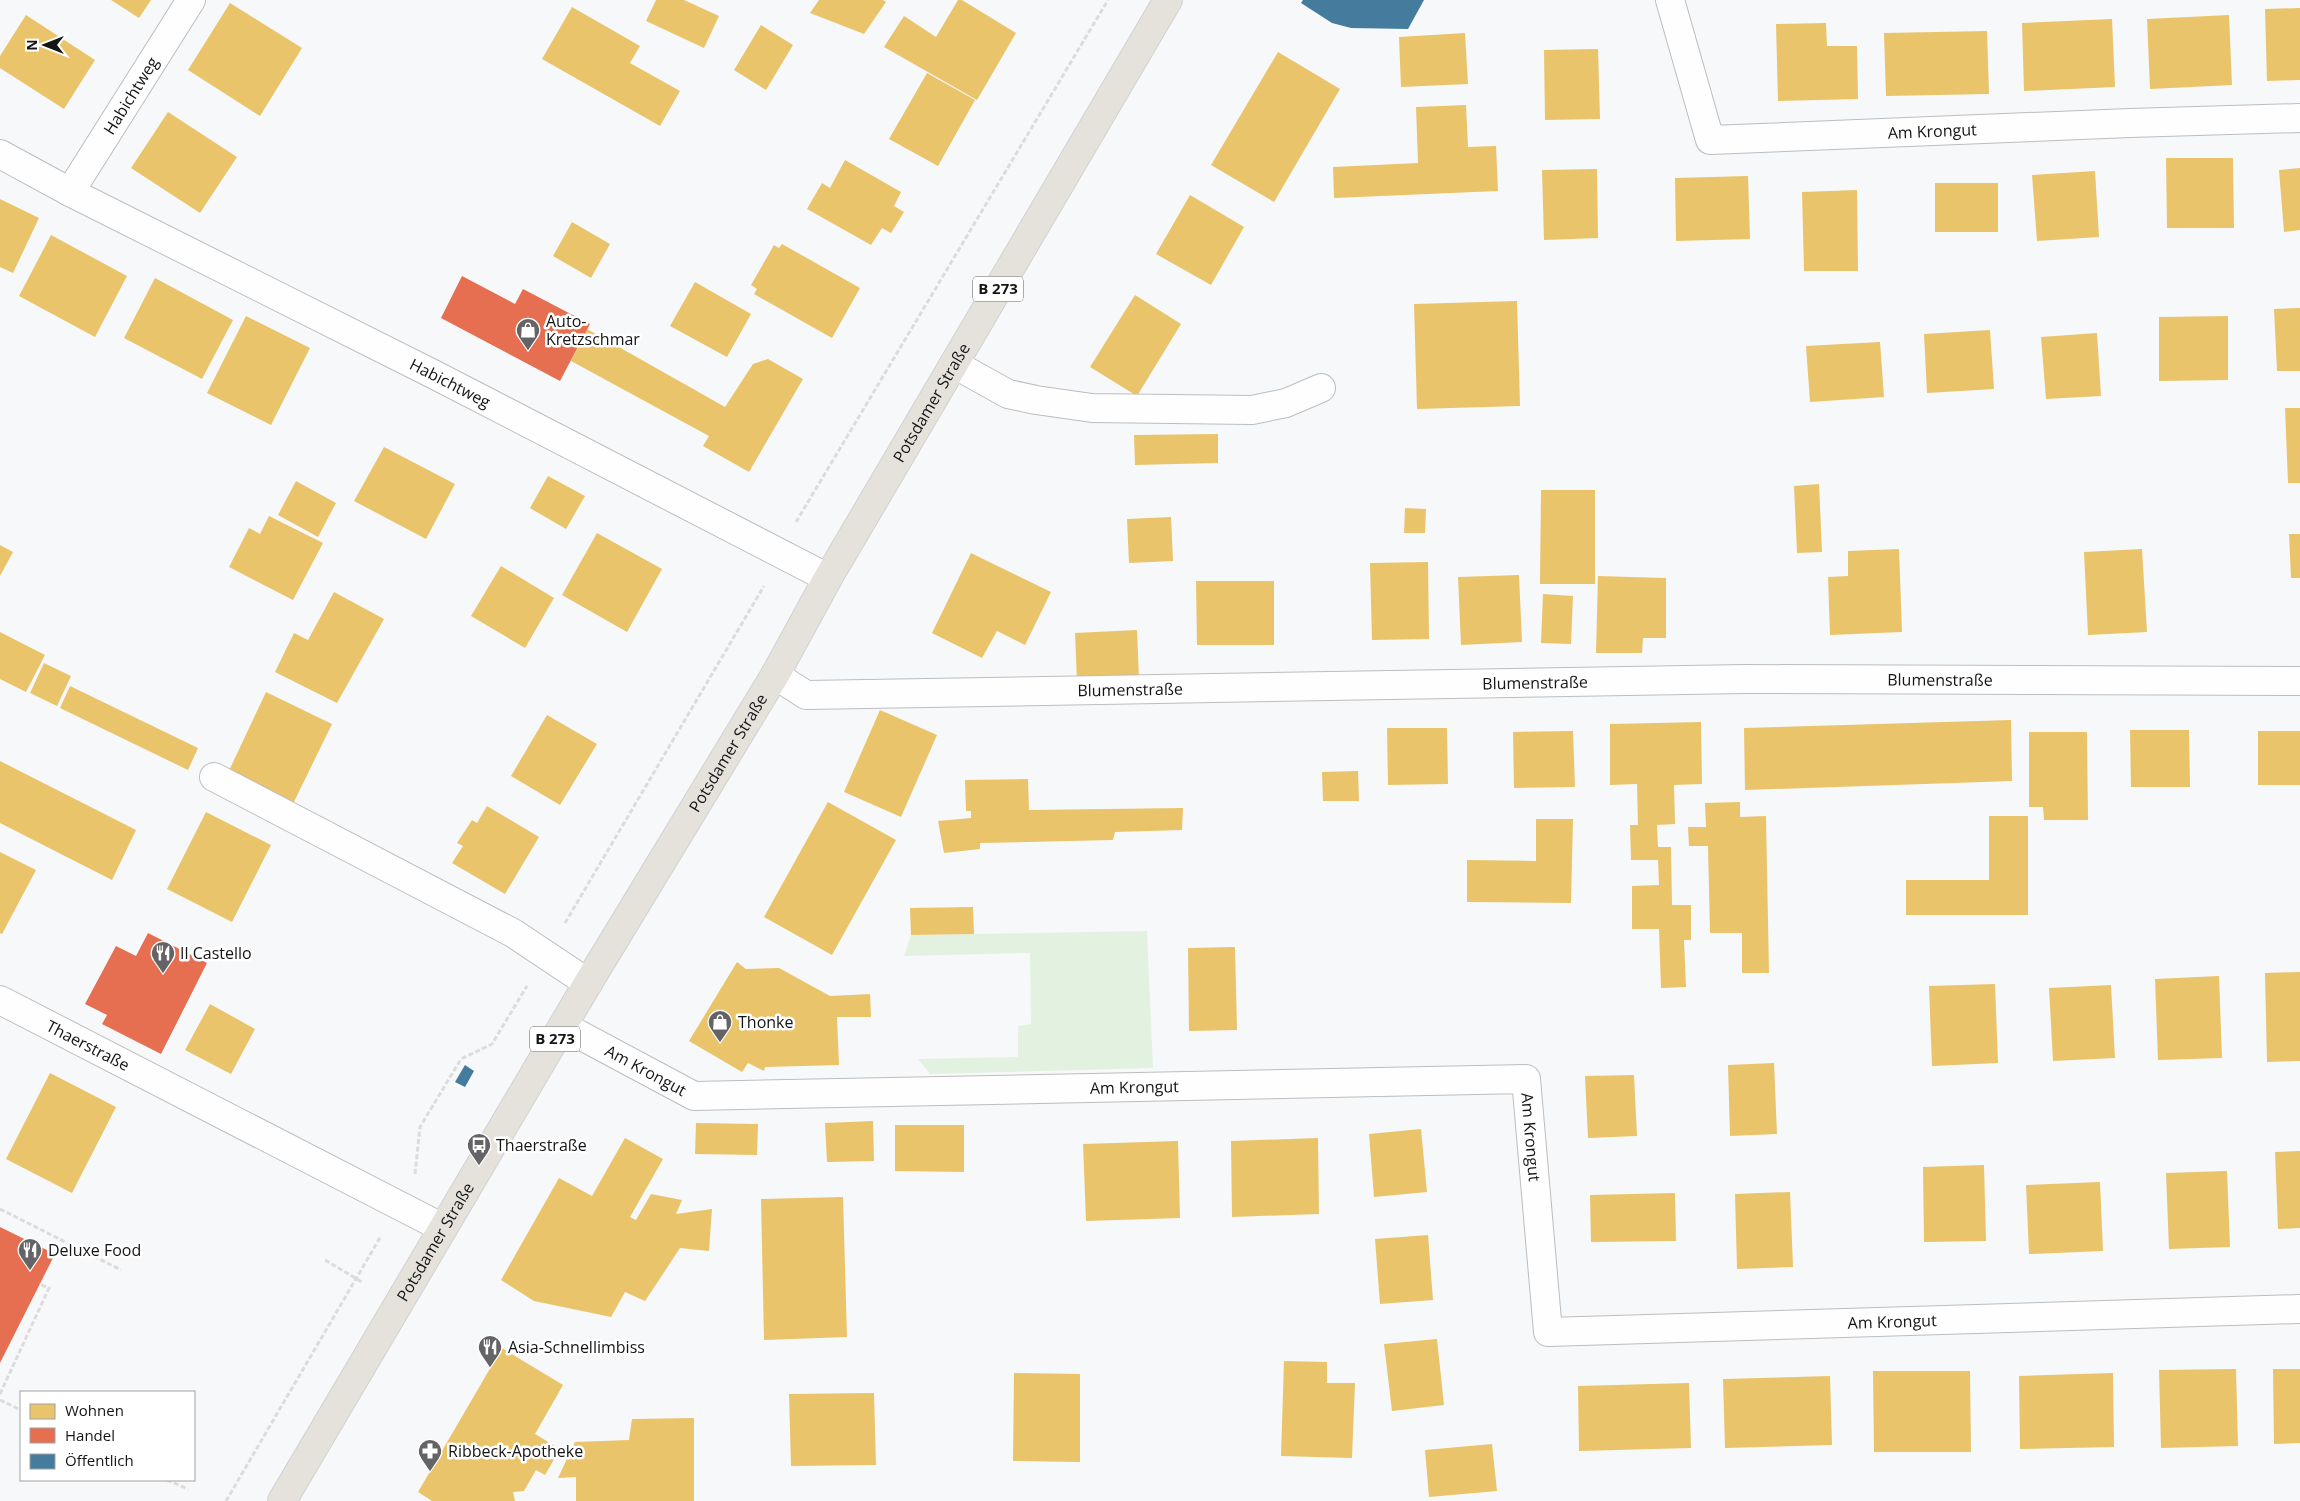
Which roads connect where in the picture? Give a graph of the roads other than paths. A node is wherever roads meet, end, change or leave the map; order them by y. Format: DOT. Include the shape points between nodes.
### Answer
graph roads {
  1 [pos="191,0"];
  2 [pos="1168,0"];
  3 [pos="1670,0"];
  4 [pos="2300,118"];
  5 [pos="0,154"];
  6 [pos="70,192"];
  7 [pos="954,364"];
  8 [pos="1320,388"];
  9 [pos="828,578"];
  10 [pos="775,675"];
  11 [pos="2300,681"];
  12 [pos="214,777"];
  13 [pos="588,983"];
  14 [pos="0,1000"];
  15 [pos="563,1026"];
  16 [pos="442,1228"];
  17 [pos="2300,1308"];
  18 [pos="282,1501"];
  1 -- 6 [label="street, Habichtweg"];
  2 -- 7 [label="main road, Potsdamer Straße / B 273"];
  3 -- 4 [label="street, Am Krongut" via="1710,140"];
  5 -- 6 [label="street, Habichtweg"];
  6 -- 9 [label="street, Habichtweg" via="435,375"];
  7 -- 8 [label="street" via="1008,394 1092,408 1252,410 1286,403"];
  7 -- 9 [label="main road, Potsdamer Straße / B 273"];
  9 -- 10 [label="main road, Potsdamer Straße / B 273"];
  10 -- 11 [label="street, Blumenstraße" via="806,694 1745,679"];
  10 -- 13 [label="main road, Potsdamer Straße / B 273"];
  12 -- 13 [label="street" via="513,933"];
  13 -- 15 [label="main road, Potsdamer Straße / B 273"];
  14 -- 16 [label="street, Thaerstraße"];
  15 -- 16 [label="main road, Potsdamer Straße / B 273"];
  15 -- 17 [label="street, Am Krongut" via="694,1096 1526,1079 1548,1332"];
  16 -- 18 [label="main road, Potsdamer Straße / B 273"];
}
